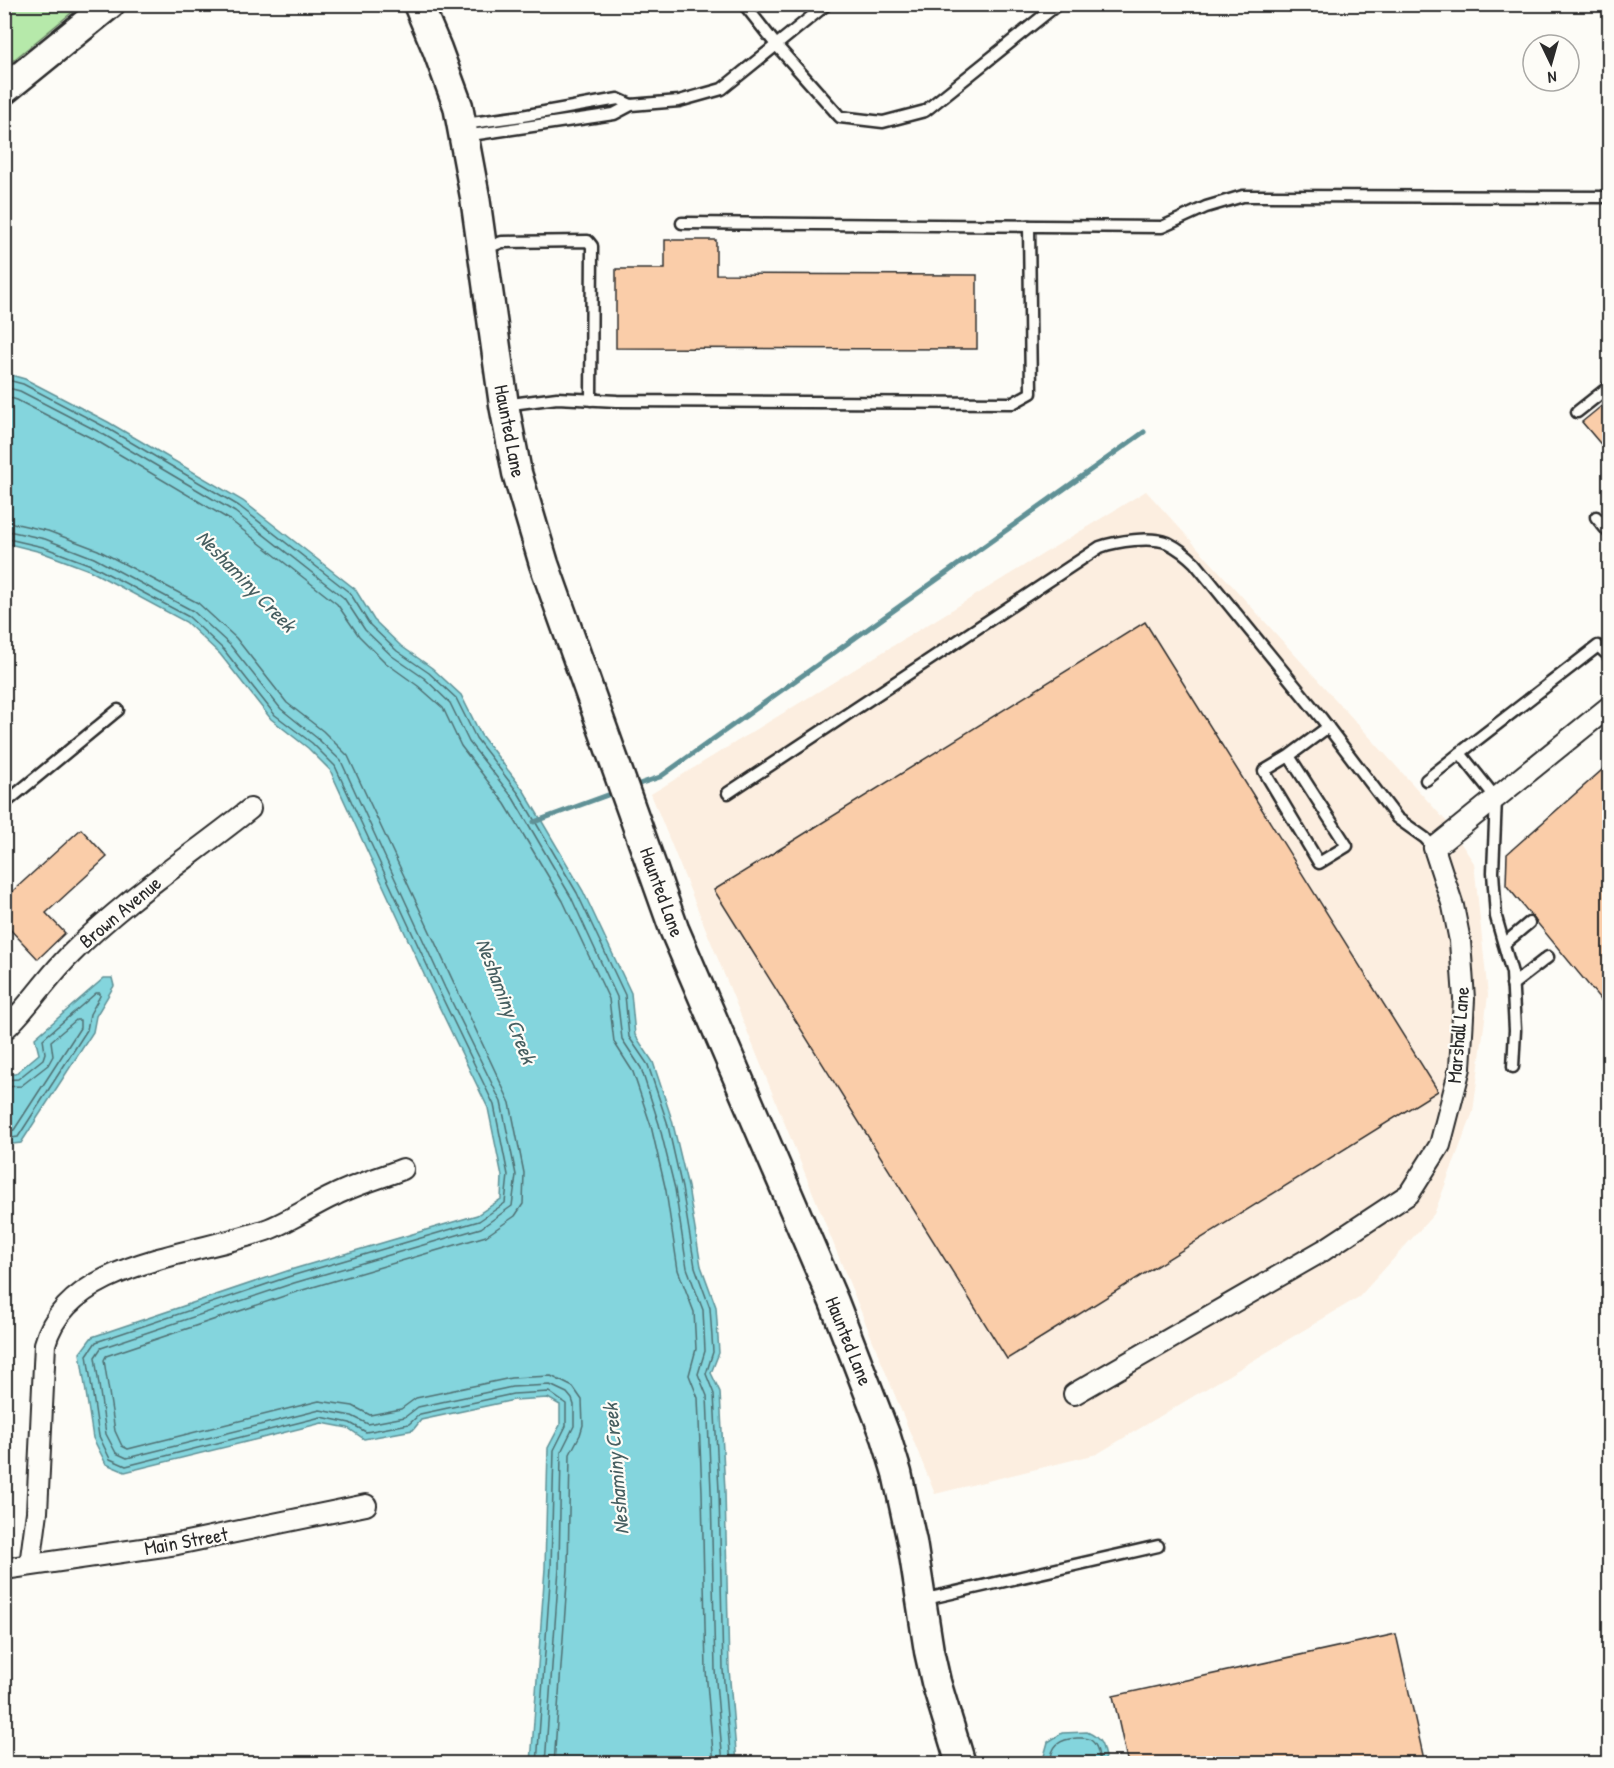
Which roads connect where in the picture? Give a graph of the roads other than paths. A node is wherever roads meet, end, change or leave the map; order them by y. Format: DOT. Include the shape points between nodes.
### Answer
graph roads {
  1 [pos="110,4"];
  2 [pos="418,4"];
  3 [pos="744,4"];
  4 [pos="826,4"];
  5 [pos="1058,4"];
  6 [pos="777,46"];
  7 [pos="4,90"];
  8 [pos="463,130"];
  9 [pos="1610,197"];
  10 [pos="682,223"];
  11 [pos="1029,226"];
  12 [pos="482,249"];
  13 [pos="1610,386"];
  14 [pos="591,400"];
  15 [pos="504,405"];
  16 [pos="1576,412"];
  17 [pos="1596,517"];
  18 [pos="1610,534"];
  19 [pos="1610,657"];
  20 [pos="1610,706"];
  21 [pos="118,710"];
  22 [pos="1328,727"];
  23 [pos="1460,753"];
  24 [pos="1289,756"];
  25 [pos="1426,780"];
  26 [pos="728,793"];
  27 [pos="1496,798"];
  28 [pos="4,804"];
  29 [pos="250,810"];
  30 [pos="1434,848"];
  31 [pos="1529,923"];
  32 [pos="1504,944"];
  33 [pos="1548,957"];
  34 [pos="1512,985"];
  35 [pos="4,1030"];
  36 [pos="1513,1066"];
  37 [pos="403,1169"];
  38 [pos="1074,1394"];
  39 [pos="366,1505"];
  40 [pos="1158,1546"];
  41 [pos="30,1565"];
  42 [pos="4,1569"];
  43 [pos="921,1600"];
  44 [pos="961,1764"];
  1 -- 7 [label="street"];
  2 -- 8 [label="street, Haunted Lane" via="458,106"];
  3 -- 6 [label="lane"];
  4 -- 6 [label="lane"];
  5 -- 6 [label="lane" via="925,111 883,122 840,117"];
  6 -- 8 [label="lane" via="722,89 680,101 631,105 618,99"];
  8 -- 12 [label="street, Haunted Lane"];
  9 -- 11 [label="lane" via="1243,196 1162,227"];
  10 -- 11 [label="lane"];
  11 -- 14 [label="lane" via="1030,393 1013,403"];
  12 -- 14 [label="lane" via="502,242 588,241 592,246"];
  12 -- 15 [label="street, Haunted Lane"];
  13 -- 16 [label="lane"];
  14 -- 15 [label="lane" via="557,398"];
  15 -- 43 [label="street, Haunted Lane" via="518,473 544,564 674,929 854,1350 886,1437 897,1473"];
  17 -- 18 [label="lane"];
  19 -- 23 [label="lane" via="1598,646"];
  20 -- 27 [label="street"];
  21 -- 28 [label="lane"];
  22 -- 24 [label="lane"];
  22 -- 26 [label="lane" via="1180,549 1164,542 1114,542 1100,547"];
  22 -- 30 [label="lane" via="1397,818"];
  23 -- 25 [label="lane"];
  23 -- 27 [label="lane"];
  24 -- 24 [label="lane" via="1347,846 1319,863 1264,771"];
  27 -- 30 [label="street"];
  27 -- 32 [label="lane" via="1493,872 1496,917"];
  29 -- 35 [label="street, Brown Avenue" via="120,908 71,954"];
  30 -- 38 [label="street, Marshall Lane" via="1460,941 1464,999 1460,1068 1440,1145 1409,1194 1324,1250"];
  31 -- 32 [label="lane"];
  32 -- 34 [label="lane"];
  33 -- 34 [label="lane"];
  34 -- 36 [label="lane"];
  37 -- 41 [label="street" via="360,1184 265,1230 123,1271 90,1287 65,1308 51,1327 45,1344 37,1512"];
  39 -- 41 [label="street, Main Street" via="177,1544"];
  40 -- 43 [label="lane"];
  41 -- 42 [label="street, Main Street"];
  43 -- 44 [label="street, Haunted Lane" via="936,1682"];
}
